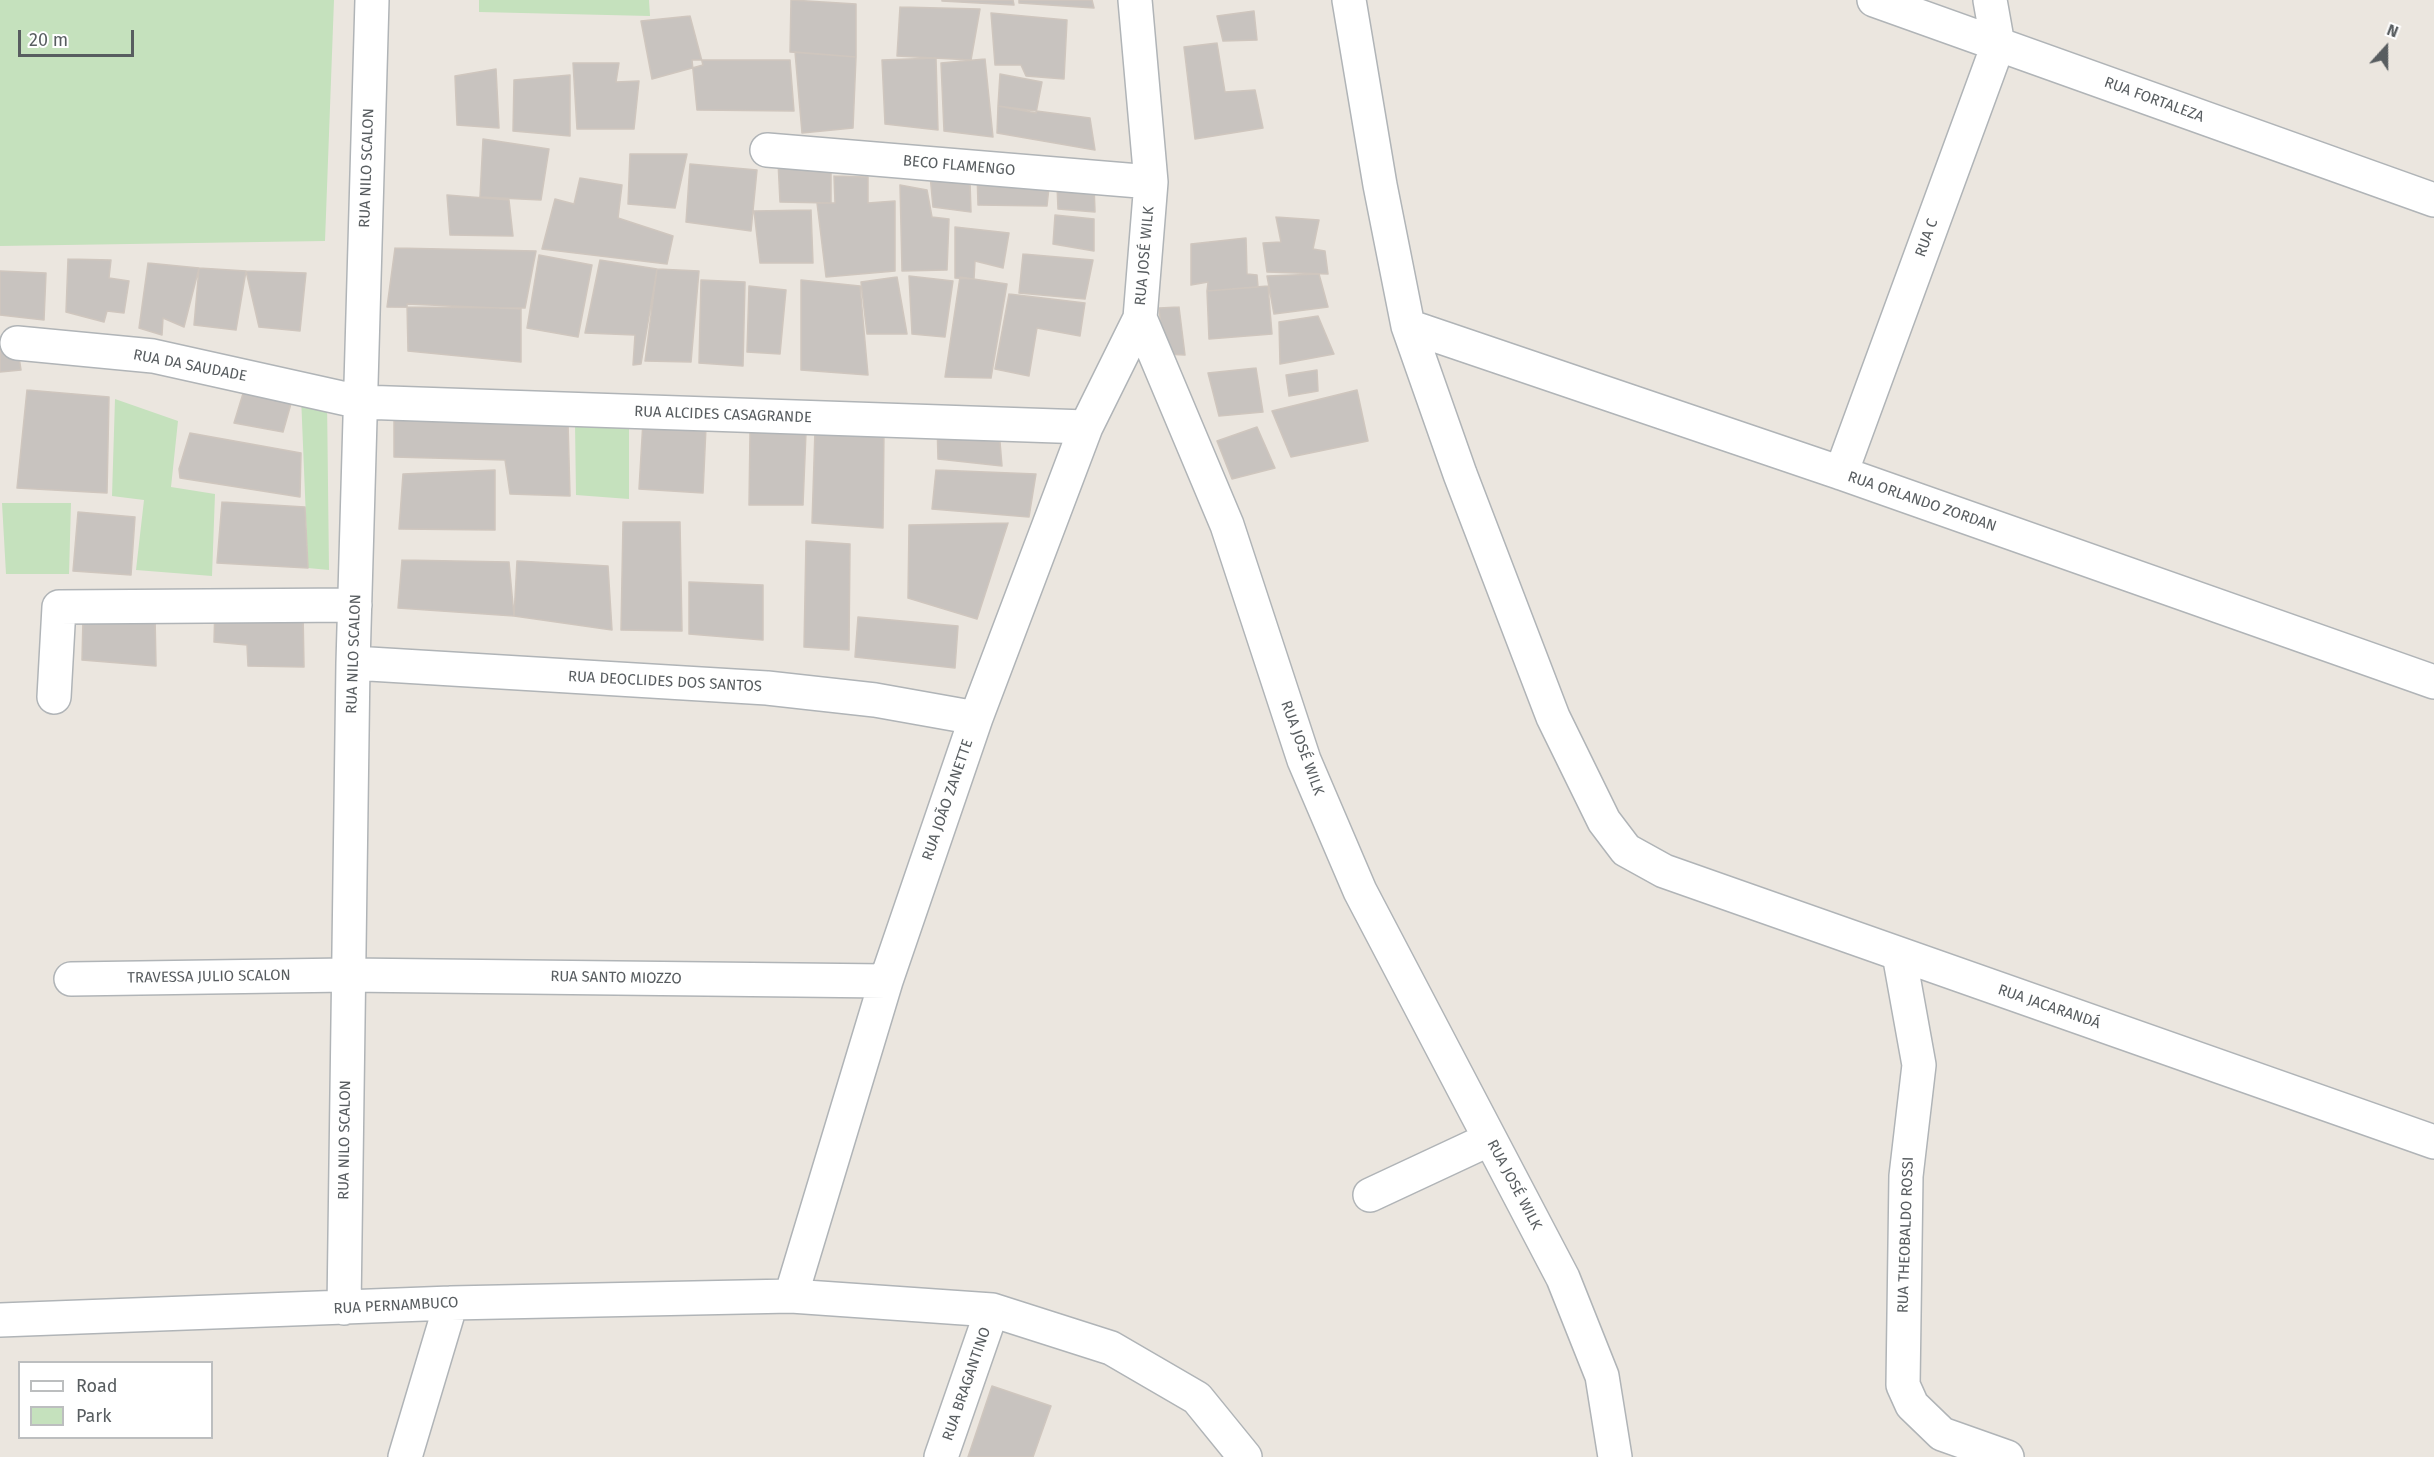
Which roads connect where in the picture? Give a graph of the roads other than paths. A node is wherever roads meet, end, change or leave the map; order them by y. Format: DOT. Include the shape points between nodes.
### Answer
graph roads {
  1 [pos="372,0"];
  2 [pos="1135,0"];
  3 [pos="1349,0"];
  4 [pos="1874,0"];
  5 [pos="1990,0"];
  6 [pos="1998,45"];
  7 [pos="767,150"];
  8 [pos="1151,182"];
  9 [pos="2434,200"];
  10 [pos="1140,318"];
  11 [pos="1408,326"];
  12 [pos="17,343"];
  13 [pos="360,402"];
  14 [pos="1086,427"];
  15 [pos="1841,473"];
  16 [pos="355,604"];
  17 [pos="353,663"];
  18 [pos="2434,682"];
  19 [pos="54,696"];
  20 [pos="976,718"];
  21 [pos="1899,954"];
  22 [pos="347,975"];
  23 [pos="70,979"];
  24 [pos="886,981"];
  25 [pos="1490,1139"];
  26 [pos="2434,1142"];
  27 [pos="1370,1196"];
  28 [pos="791,1296"];
  29 [pos="451,1303"];
  30 [pos="344,1308"];
  31 [pos="992,1310"];
  32 [pos="0,1320"];
  33 [pos="405,1457"];
  34 [pos="941,1457"];
  35 [pos="1245,1457"];
  36 [pos="1615,1457"];
  37 [pos="2007,1457"];
  1 -- 13 [label="street, RUA NILO SCALON"];
  2 -- 8 [label="street, RUA JOSÉ WILK"];
  3 -- 11 [label="street, RUA JACARANDÁ"];
  4 -- 6 [label="street, RUA FORTALEZA"];
  5 -- 6 [label="street"];
  6 -- 9 [label="street, RUA FORTALEZA"];
  6 -- 15 [label="street, RUA C"];
  7 -- 8 [label="street, BECO FLAMENGO"];
  8 -- 10 [label="street, RUA JOSÉ WILK"];
  10 -- 14 [label="street, RUA JOÃO ZANETTE"];
  10 -- 25 [label="street, RUA JOSÉ WILK" via="1227,525 1304,760 1327,815 1360,891"];
  11 -- 15 [label="street, RUA ORLANDO ZORDAN"];
  11 -- 21 [label="street, RUA JACARANDÁ" via="1553,717 1604,821 1626,850 1664,871"];
  12 -- 13 [label="street, RUA DA SAUDADE" via="153,356"];
  13 -- 14 [label="street, RUA ALCIDES CASAGRANDE"];
  13 -- 16 [label="street, RUA NILO SCALON"];
  14 -- 20 [label="street, RUA JOÃO ZANETTE"];
  15 -- 18 [label="street, RUA ORLANDO ZORDAN"];
  16 -- 17 [label="street, RUA NILO SCALON"];
  16 -- 19 [label="street" via="59,607"];
  17 -- 20 [label="street, RUA DEOCLIDES DOS SANTOS" via="767,688 875,700"];
  17 -- 22 [label="street, RUA NILO SCALON"];
  20 -- 24 [label="street, RUA JOÃO ZANETTE"];
  21 -- 26 [label="street, RUA JACARANDÁ"];
  21 -- 37 [label="street, RUA THEOBALDO ROSSI" via="1919,1065 1906,1176 1903,1385 1912,1405 1942,1434"];
  22 -- 23 [label="street, TRAVESSA JULIO SCALON"];
  22 -- 24 [label="street, RUA SANTO MIOZZO"];
  22 -- 30 [label="street, RUA NILO SCALON"];
  24 -- 28 [label="street, RUA JOÃO ZANETTE"];
  25 -- 27 [label="street"];
  25 -- 36 [label="street, RUA JOSÉ WILK" via="1563,1278 1602,1376"];
  28 -- 29 [label="street, RUA PERNAMBUCO"];
  28 -- 31 [label="street, RUA PERNAMBUCO"];
  29 -- 30 [label="street, RUA PERNAMBUCO"];
  29 -- 33 [label="street"];
  30 -- 32 [label="street, RUA PERNAMBUCO"];
  31 -- 34 [label="street, RUA BRAGANTINO"];
  31 -- 35 [label="street, RUA PERNAMBUCO" via="1111,1347 1197,1398"];
}
